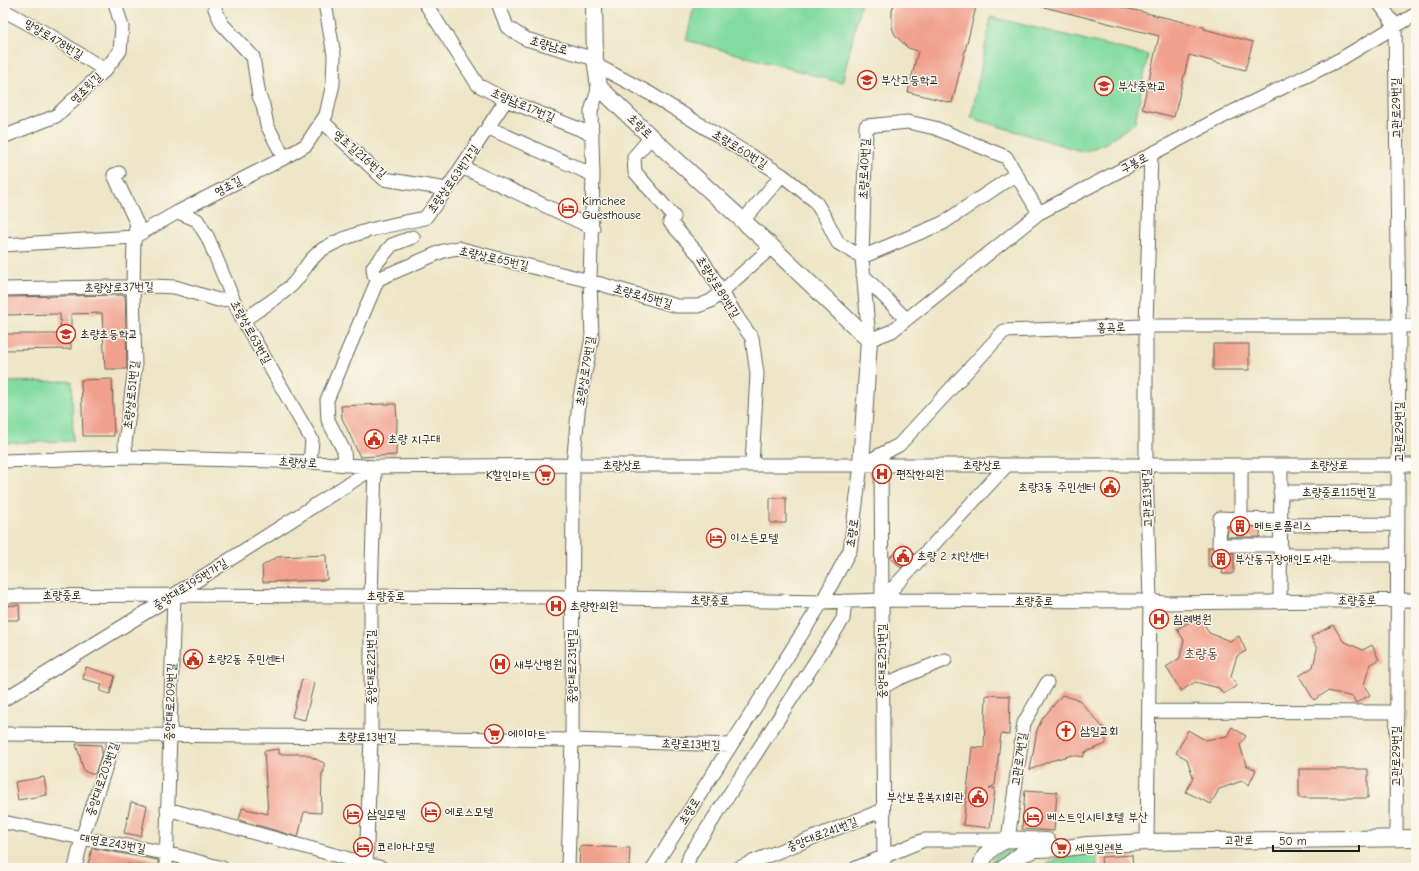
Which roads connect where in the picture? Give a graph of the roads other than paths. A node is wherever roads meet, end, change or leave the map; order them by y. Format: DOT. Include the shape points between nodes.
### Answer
graph roads {
  1 [pos="115,3"];
  2 [pos="215,3"];
  3 [pos="325,3"];
  4 [pos="425,3"];
  5 [pos="498,3"];
  6 [pos="594,3"];
  7 [pos="1379,3"];
  8 [pos="3,10"];
  9 [pos="1416,14"];
  10 [pos="1395,25"];
  11 [pos="596,62"];
  12 [pos="105,70"];
  13 [pos="599,86"];
  14 [pos="506,100"];
  15 [pos="322,121"];
  16 [pos="489,128"];
  17 [pos="592,134"];
  18 [pos="3,137"];
  19 [pos="651,137"];
  20 [pos="1151,154"];
  21 [pos="284,158"];
  22 [pos="462,168"];
  23 [pos="119,173"];
  24 [pos="1016,174"];
  25 [pos="593,175"];
  26 [pos="782,175"];
  27 [pos="447,189"];
  28 [pos="178,212"];
  29 [pos="1039,213"];
  30 [pos="742,222"];
  31 [pos="593,228"];
  32 [pos="134,237"];
  33 [pos="413,237"];
  34 [pos="3,245"];
  35 [pos="772,248"];
  36 [pos="862,257"];
  37 [pos="863,275"];
  38 [pos="378,279"];
  39 [pos="590,281"];
  40 [pos="133,287"];
  41 [pos="3,289"];
  42 [pos="722,292"];
  43 [pos="233,299"];
  44 [pos="906,319"];
  45 [pos="243,320"];
  46 [pos="1146,326"];
  47 [pos="1399,326"];
  48 [pos="1416,326"];
  49 [pos="869,340"];
  50 [pos="126,457"];
  51 [pos="3,460"];
  52 [pos="310,462"];
  53 [pos="345,465"];
  54 [pos="573,465"];
  55 [pos="752,465"];
  56 [pos="861,465"];
  57 [pos="881,465"];
  58 [pos="1007,465"];
  59 [pos="1146,465"];
  60 [pos="1241,465"];
  61 [pos="1280,465"];
  62 [pos="1398,465"];
  63 [pos="1416,465"];
  64 [pos="375,467"];
  65 [pos="1280,492"];
  66 [pos="1398,492"];
  67 [pos="1241,519"];
  68 [pos="1280,522"];
  69 [pos="1398,524"];
  70 [pos="1280,550"];
  71 [pos="1398,555"];
  72 [pos="174,595"];
  73 [pos="3,596"];
  74 [pos="371,596"];
  75 [pos="572,597"];
  76 [pos="882,600"];
  77 [pos="1397,600"];
  78 [pos="1416,600"];
  79 [pos="845,601"];
  80 [pos="1150,601"];
  81 [pos="1280,601"];
  82 [pos="822,602"];
  83 [pos="945,660"];
  84 [pos="1046,683"];
  85 [pos="883,687"];
  86 [pos="3,700"];
  87 [pos="1148,711"];
  88 [pos="1396,712"];
  89 [pos="3,734"];
  90 [pos="169,735"];
  91 [pos="116,736"];
  92 [pos="371,736"];
  93 [pos="572,740"];
  94 [pos="731,745"];
  95 [pos="167,809"];
  96 [pos="883,810"];
  97 [pos="3,822"];
  98 [pos="82,838"];
  99 [pos="1396,838"];
  100 [pos="1416,838"];
  101 [pos="1008,840"];
  102 [pos="1147,842"];
  103 [pos="1087,845"];
  104 [pos="166,852"];
  105 [pos="884,862"];
  106 [pos="366,866"];
  107 [pos="75,868"];
  108 [pos="166,868"];
  109 [pos="222,868"];
  110 [pos="382,868"];
  111 [pos="568,868"];
  112 [pos="653,868"];
  113 [pos="686,868"];
  114 [pos="740,868"];
  115 [pos="856,868"];
  116 [pos="981,868"];
  117 [pos="1004,868"];
  1 -- 12 [label="street, 영초윗길" via="122,27 120,51"];
  2 -- 21 [label="street" via="222,24 253,57 267,125"];
  3 -- 15 [label="street, 영초길" via="334,55 332,84 326,115"];
  4 -- 14 [label="street, 초량남로17번길" via="478,85"];
  5 -- 11 [label="street, 초량남로" via="507,27 526,39"];
  6 -- 11 [label="main road"];
  7 -- 10 [label="street"];
  8 -- 12 [label="street, 망양로478번길"];
  9 -- 10 [label="street, 구봉로"];
  10 -- 20 [label="street, 구봉로" via="1339,60"];
  10 -- 47 [label="street, 고관로29번길"];
  11 -- 13 [label="main road"];
  11 -- 26 [label="street, 초량로60번길"];
  12 -- 18 [label="street, 영초윗길" via="56,116"];
  13 -- 17 [label="street, 초량상로79번길" via="591,111"];
  13 -- 19 [label="main road, 초량로"];
  14 -- 16 [label="street, 초량상로63번가길"];
  14 -- 17 [label="street, 초량남로17번길"];
  15 -- 21 [label="street, 영초길" via="306,145"];
  15 -- 27 [label="street, 영초길216번길" via="384,179"];
  16 -- 22 [label="street, 초량상로63번가길"];
  16 -- 25 [label="street"];
  17 -- 25 [label="street, 초량상로79번길"];
  19 -- 30 [label="main road, 초량로"];
  19 -- 42 [label="street, 초량상로89번길" via="634,157 635,172 674,217 670,222 700,256"];
  20 -- 29 [label="street, 구봉로"];
  20 -- 46 [label="street, 고관로13번길"];
  21 -- 28 [label="street, 영초길"];
  22 -- 27 [label="street, 초량상로63번가길"];
  22 -- 31 [label="street"];
  23 -- 32 [label="street, 초량상로51번길" via="114,175 137,224"];
  24 -- 29 [label="street, 초량로40번길"];
  24 -- 36 [label="street" via="943,223"];
  24 -- 36 [label="street, 초량로40번길" via="1006,158 935,128 908,122 866,126"];
  25 -- 31 [label="street, 초량상로79번길"];
  26 -- 30 [label="street"];
  26 -- 36 [label="street, 초량로60번길" via="815,201 838,243"];
  27 -- 45 [label="street, 초량상로63번가길" via="425,218 375,228 322,250 275,299"];
  28 -- 32 [label="street, 영초길"];
  28 -- 43 [label="street, 초량상로63번길" via="197,220 208,238"];
  29 -- 44 [label="street, 구봉로"];
  30 -- 35 [label="main road, 초량로"];
  31 -- 39 [label="street, 초량상로79번길"];
  32 -- 34 [label="street, 영초길"];
  32 -- 40 [label="street, 초량상로51번길"];
  33 -- 38 [label="street" via="392,245 373,267 374,275"];
  35 -- 42 [label="street, 초량로45번길"];
  35 -- 49 [label="main road, 초량로"];
  36 -- 37 [label="street, 초량로40번길"];
  37 -- 44 [label="street"];
  37 -- 49 [label="street, 초량로40번길"];
  38 -- 39 [label="street, 초량상로65번길" via="443,251 458,248"];
  38 -- 53 [label="street" via="327,400 328,420 344,451"];
  39 -- 42 [label="street, 초량로45번길" via="677,306 698,306 711,301"];
  39 -- 54 [label="street, 초량상로79번길" via="592,338 579,402"];
  40 -- 41 [label="street, 초량상로37번길"];
  40 -- 43 [label="street, 초량상로37번길" via="176,288 218,300"];
  40 -- 50 [label="street, 초량상로51번길" via="136,368 125,443"];
  42 -- 55 [label="street, 초량상로89번길" via="752,338 757,374"];
  43 -- 45 [label="street, 초량상로63번길"];
  44 -- 49 [label="street, 구봉로" via="892,331"];
  45 -- 52 [label="street, 초량상로63번길" via="312,440"];
  46 -- 47 [label="street, 홍곡로"];
  46 -- 56 [label="street, 홍곡로" via="1004,331 899,445"];
  46 -- 59 [label="street, 고관로13번길"];
  47 -- 48 [label="street, 홍곡로"];
  47 -- 62 [label="street, 고관로29번길"];
  49 -- 56 [label="main road, 초량로"];
  50 -- 51 [label="street, 초량상로"];
  50 -- 52 [label="street, 초량상로"];
  52 -- 53 [label="street, 초량상로"];
  53 -- 64 [label="street, 초량상로"];
  54 -- 55 [label="street, 초량상로"];
  54 -- 64 [label="street, 초량상로"];
  54 -- 75 [label="street, 중앙대로231번길"];
  55 -- 56 [label="street, 초량상로"];
  56 -- 57 [label="street, 초량상로"];
  56 -- 82 [label="street, 초량로" via="850,550"];
  57 -- 58 [label="street, 초량상로"];
  57 -- 76 [label="street, 중앙대로251번길"];
  58 -- 59 [label="street, 초량상로"];
  58 -- 76 [label="street"];
  59 -- 60 [label="street, 초량상로"];
  59 -- 80 [label="street, 고관로13번길"];
  60 -- 61 [label="street, 초량상로"];
  60 -- 67 [label="street"];
  61 -- 62 [label="street, 초량상로"];
  61 -- 65 [label="street"];
  62 -- 63 [label="street, 초량상로"];
  62 -- 66 [label="street, 고관로29번길"];
  64 -- 72 [label="street, 중앙대로195번가길"];
  64 -- 74 [label="street, 중앙대로221번길"];
  65 -- 66 [label="street, 초량중로115번길"];
  65 -- 68 [label="street"];
  66 -- 69 [label="street, 고관로29번길"];
  67 -- 68 [label="street"];
  67 -- 70 [label="street" via="1220,518 1219,545"];
  68 -- 69 [label="street"];
  68 -- 70 [label="street"];
  69 -- 71 [label="street, 고관로29번길"];
  70 -- 71 [label="street"];
  70 -- 81 [label="street"];
  71 -- 77 [label="street, 고관로29번길"];
  72 -- 73 [label="street, 초량중로"];
  72 -- 74 [label="street, 초량중로"];
  72 -- 86 [label="street, 중앙대로195번가길"];
  72 -- 90 [label="street, 중앙대로209번길"];
  74 -- 75 [label="street, 초량중로"];
  74 -- 92 [label="street, 중앙대로221번길"];
  75 -- 82 [label="street, 초량중로"];
  75 -- 93 [label="street, 중앙대로231번길"];
  76 -- 79 [label="street, 초량중로"];
  76 -- 80 [label="street, 초량중로"];
  76 -- 85 [label="street, 중앙대로251번길"];
  77 -- 78 [label="street, 초량중로"];
  77 -- 81 [label="street, 초량중로"];
  77 -- 88 [label="street, 고관로29번길"];
  79 -- 82 [label="street, 초량중로"];
  79 -- 113 [label="street" via="843,619 690,855"];
  80 -- 81 [label="street, 초량중로"];
  80 -- 87 [label="street, 고관로13번길"];
  82 -- 94 [label="street, 초량로"];
  83 -- 85 [label="street"];
  84 -- 101 [label="street, 고관로7번길" via="1024,723"];
  85 -- 96 [label="street, 중앙대로251번길"];
  87 -- 88 [label="street"];
  87 -- 102 [label="street, 고관로13번길"];
  88 -- 99 [label="street, 고관로29번길"];
  89 -- 91 [label="street, 초량로13번길"];
  90 -- 91 [label="street, 초량로13번길"];
  90 -- 92 [label="street, 초량로13번길"];
  90 -- 95 [label="street, 중앙대로209번길"];
  91 -- 98 [label="street, 중앙대로203번길"];
  92 -- 93 [label="street, 초량로13번길"];
  92 -- 106 [label="street, 중앙대로221번길"];
  93 -- 94 [label="street, 초량로13번길"];
  93 -- 111 [label="street, 중앙대로231번길"];
  94 -- 112 [label="street, 초량로"];
  95 -- 104 [label="street, 중앙대로209번길"];
  95 -- 106 [label="street"];
  96 -- 105 [label="street, 중앙대로251번길"];
  96 -- 114 [label="street, 중앙대로241번길"];
  97 -- 98 [label="street, 대영로243번길"];
  98 -- 104 [label="street, 대영로243번길"];
  98 -- 107 [label="street, 중앙대로203번길"];
  99 -- 100 [label="main road, 고관로"];
  99 -- 102 [label="main road, 고관로"];
  101 -- 103 [label="main road, 고관로" via="1065,841"];
  101 -- 105 [label="street" via="924,840"];
  101 -- 116 [label="main road, 고관로" via="991,849 982,861"];
  102 -- 103 [label="main road, 고관로"];
  103 -- 117 [label="main road, 고관로" via="1036,849 1022,854"];
  104 -- 108 [label="street, 중앙대로209번길"];
  104 -- 109 [label="street, 대영로243번길"];
  105 -- 115 [label="street"];
  106 -- 110 [label="street"];
}
